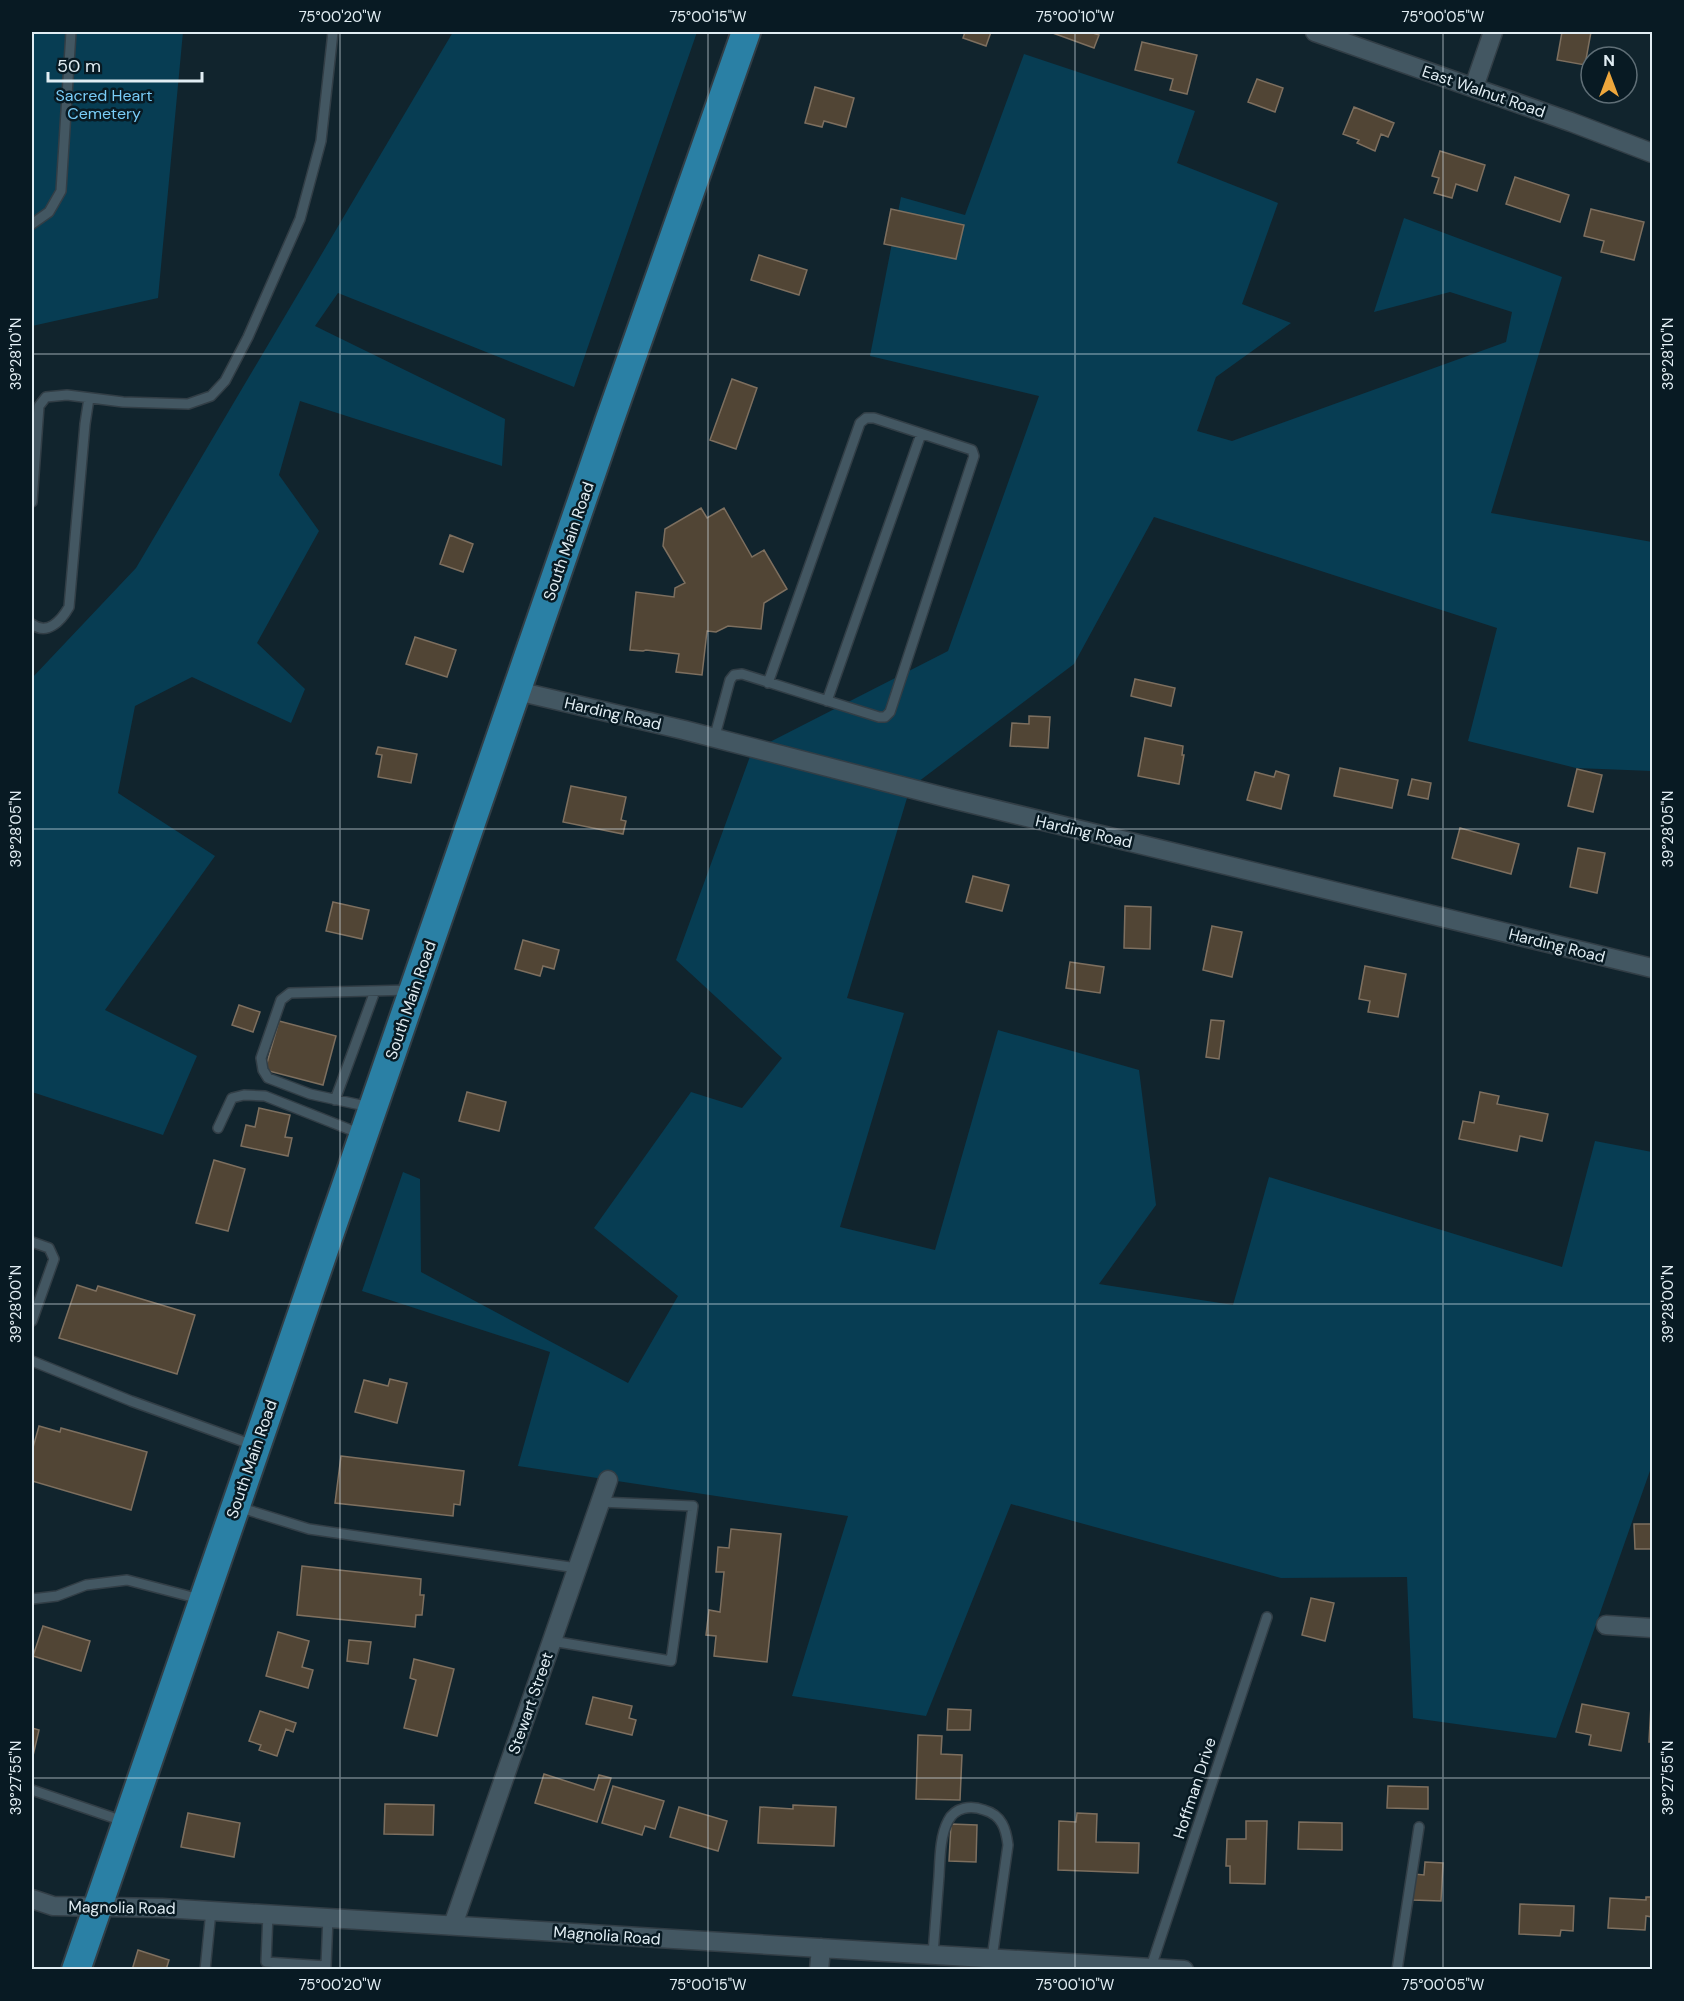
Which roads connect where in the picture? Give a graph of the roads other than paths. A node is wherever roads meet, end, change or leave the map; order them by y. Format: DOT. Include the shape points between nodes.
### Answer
graph roads {
  1 [pos="71,32"];
  2 [pos="333,32"];
  3 [pos="746,32"];
  4 [pos="1315,32"];
  5 [pos="1493,32"];
  6 [pos="1474,87"];
  7 [pos="1653,153"];
  8 [pos="32,224"];
  9 [pos="89,398"];
  10 [pos="921,434"];
  11 [pos="32,502"];
  12 [pos="32,624"];
  13 [pos="768,683"];
  14 [pos="517,690"];
  15 [pos="827,701"];
  16 [pos="714,739"];
  17 [pos="1653,968"];
  18 [pos="375,990"];
  19 [pos="413,990"];
  20 [pos="335,1100"];
  21 [pos="372,1108"];
  22 [pos="218,1128"];
  23 [pos="363,1135"];
  24 [pos="32,1242"];
  25 [pos="32,1322"];
  26 [pos="32,1362"];
  27 [pos="256,1446"];
  28 [pos="608,1480"];
  29 [pos="600,1502"];
  30 [pos="234,1506"];
  31 [pos="577,1568"];
  32 [pos="32,1599"];
  33 [pos="203,1600"];
  34 [pos="1266,1617"];
  35 [pos="1606,1625"];
  36 [pos="1653,1628"];
  37 [pos="552,1641"];
  38 [pos="32,1790"];
  39 [pos="127,1822"];
  40 [pos="1419,1827"];
  41 [pos="32,1899"];
  42 [pos="98,1908"];
  43 [pos="211,1911"];
  44 [pos="268,1914"];
  45 [pos="328,1917"];
  46 [pos="453,1925"];
  47 [pos="820,1948"];
  48 [pos="933,1954"];
  49 [pos="992,1958"];
  50 [pos="972,1963"];
  51 [pos="1151,1967"];
  52 [pos="1126,1968"];
  53 [pos="76,1970"];
  54 [pos="206,1970"];
  55 [pos="819,1970"];
  56 [pos="1184,1970"];
  57 [pos="1397,1970"];
  1 -- 8 [label="lane" via="61,191 49,213"];
  2 -- 9 [label="lane" via="321,141 300,219 225,381 211,396 188,404"];
  3 -- 14 [label="main road, South Main Road"];
  4 -- 6 [label="street, East Walnut Road"];
  5 -- 6 [label="street"];
  6 -- 7 [label="street, East Walnut Road"];
  9 -- 11 [label="lane" via="46,397 39,406"];
  9 -- 12 [label="lane" via="69,608 52,627 37,628"];
  10 -- 13 [label="lane" via="874,418 860,423"];
  10 -- 15 [label="lane"];
  10 -- 15 [label="lane" via="972,450 974,456 890,712 879,717"];
  13 -- 15 [label="lane"];
  13 -- 16 [label="lane" via="734,675"];
  14 -- 16 [label="street, Harding Road"];
  14 -- 19 [label="main road, South Main Road"];
  16 -- 17 [label="street, Harding Road"];
  18 -- 19 [label="lane"];
  18 -- 20 [label="lane"];
  18 -- 20 [label="lane" via="290,993 281,1000 261,1058 263,1070 268,1078"];
  19 -- 21 [label="main road, South Main Road"];
  20 -- 21 [label="lane"];
  21 -- 23 [label="main road, South Main Road"];
  22 -- 23 [label="lane" via="232,1098 265,1096"];
  23 -- 27 [label="main road, South Main Road"];
  24 -- 25 [label="lane" via="49,1248 54,1259"];
  26 -- 27 [label="lane"];
  27 -- 30 [label="main road, South Main Road"];
  28 -- 29 [label="street, Stewart Street"];
  29 -- 31 [label="street, Stewart Street"];
  29 -- 37 [label="lane" via="693,1506 671,1660"];
  30 -- 31 [label="lane" via="309,1529"];
  30 -- 33 [label="main road, South Main Road"];
  31 -- 37 [label="street, Stewart Street"];
  32 -- 33 [label="lane" via="57,1596 86,1585 127,1580"];
  33 -- 39 [label="main road, South Main Road"];
  34 -- 51 [label="lane, Hoffman Drive"];
  35 -- 36 [label="street"];
  37 -- 46 [label="street, Stewart Street"];
  38 -- 39 [label="lane"];
  39 -- 42 [label="main road, South Main Road"];
  40 -- 57 [label="lane"];
  41 -- 42 [label="street, Magnolia Road" via="53,1906"];
  42 -- 43 [label="street, Magnolia Road"];
  42 -- 53 [label="main road, South Main Road"];
  43 -- 44 [label="street, Magnolia Road"];
  43 -- 54 [label="lane"];
  44 -- 45 [label="street, Magnolia Road"];
  44 -- 45 [label="lane" via="266,1962 326,1966"];
  45 -- 46 [label="street, Magnolia Road"];
  46 -- 47 [label="street, Magnolia Road"];
  47 -- 48 [label="street, Magnolia Road"];
  47 -- 55 [label="street"];
  48 -- 49 [label="lane" via="945,1830 954,1813 975,1808 996,1815 1007,1831"];
  48 -- 50 [label="street, Magnolia Road"];
  49 -- 50 [label="street, Magnolia Road"];
  49 -- 52 [label="street, Magnolia Road"];
  51 -- 52 [label="street, Magnolia Road"];
  51 -- 56 [label="street, Magnolia Road"];
}
